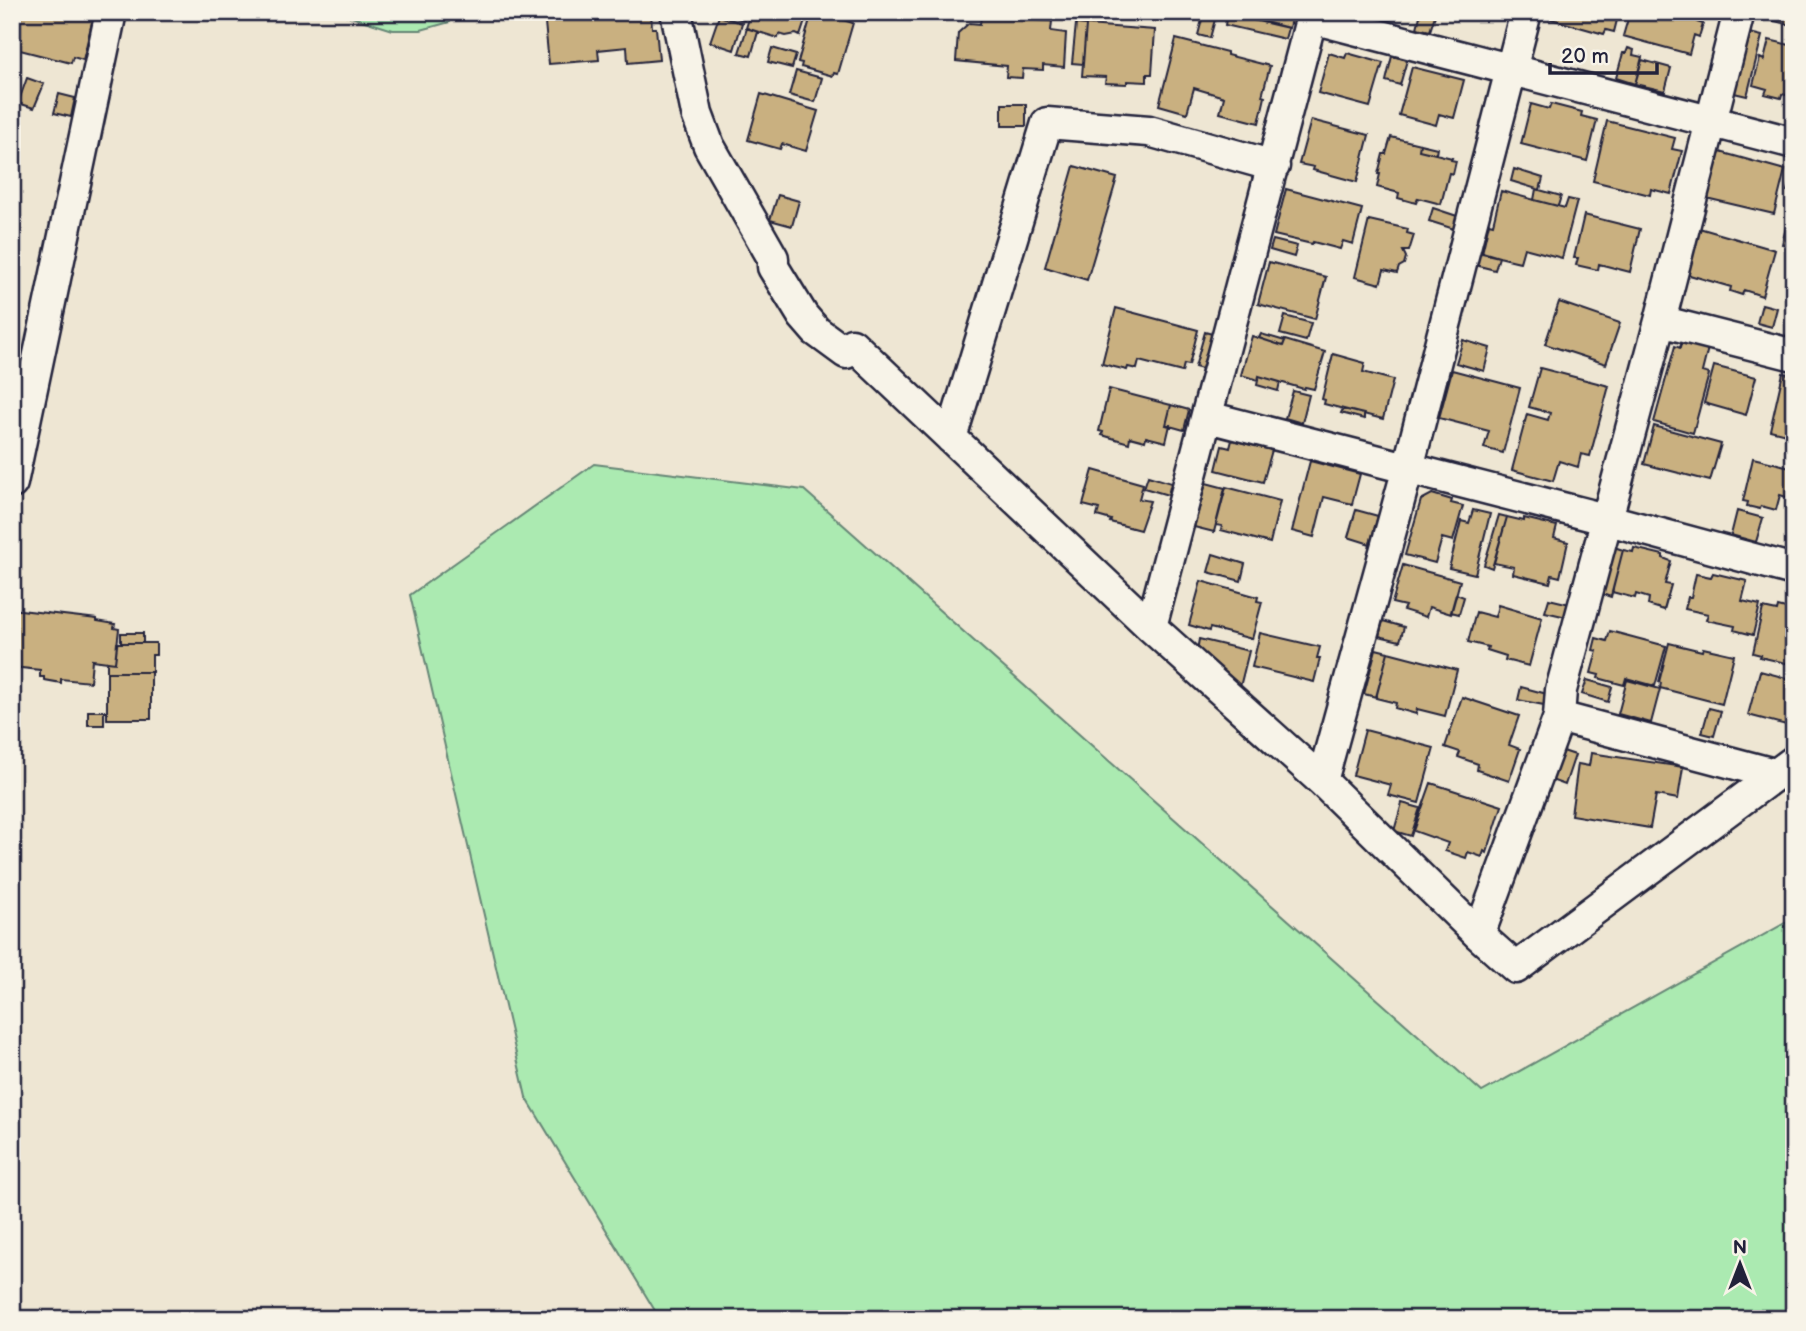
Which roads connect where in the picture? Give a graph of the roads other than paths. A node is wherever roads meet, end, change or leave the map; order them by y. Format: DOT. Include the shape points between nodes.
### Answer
graph roads {
  1 [pos="111,12"];
  2 [pos="676,12"];
  3 [pos="1526,12"];
  4 [pos="1739,12"];
  5 [pos="1313,15"];
  6 [pos="1511,70"];
  7 [pos="1710,121"];
  8 [pos="1794,143"];
  9 [pos="1273,166"];
  10 [pos="1660,321"];
  11 [pos="1794,355"];
  12 [pos="1208,417"];
  13 [pos="951,438"];
  14 [pos="1408,468"];
  15 [pos="12,483"];
  16 [pos="1605,519"];
  17 [pos="1794,570"];
  18 [pos="1151,627"];
  19 [pos="1559,717"];
  20 [pos="1784,768"];
  21 [pos="1322,781"];
  22 [pos="1479,935"];
  1 -- 15 [label="street"];
  2 -- 13 [label="street" via="697,114 709,146 803,316 846,353 852,344"];
  3 -- 6 [label="street"];
  4 -- 7 [label="street"];
  5 -- 6 [label="street"];
  5 -- 9 [label="street"];
  6 -- 7 [label="street"];
  6 -- 14 [label="street"];
  7 -- 8 [label="street"];
  7 -- 10 [label="street"];
  9 -- 12 [label="street"];
  9 -- 13 [label="street" via="1149,131 1047,123"];
  10 -- 11 [label="street"];
  10 -- 16 [label="street"];
  12 -- 14 [label="street"];
  12 -- 18 [label="street"];
  13 -- 18 [label="street"];
  14 -- 16 [label="street"];
  14 -- 21 [label="street"];
  16 -- 17 [label="street"];
  16 -- 19 [label="street" via="1561,690"];
  18 -- 21 [label="street"];
  19 -- 20 [label="street"];
  19 -- 22 [label="street"];
  20 -- 22 [label="street" via="1516,968"];
  21 -- 22 [label="street"];
}
